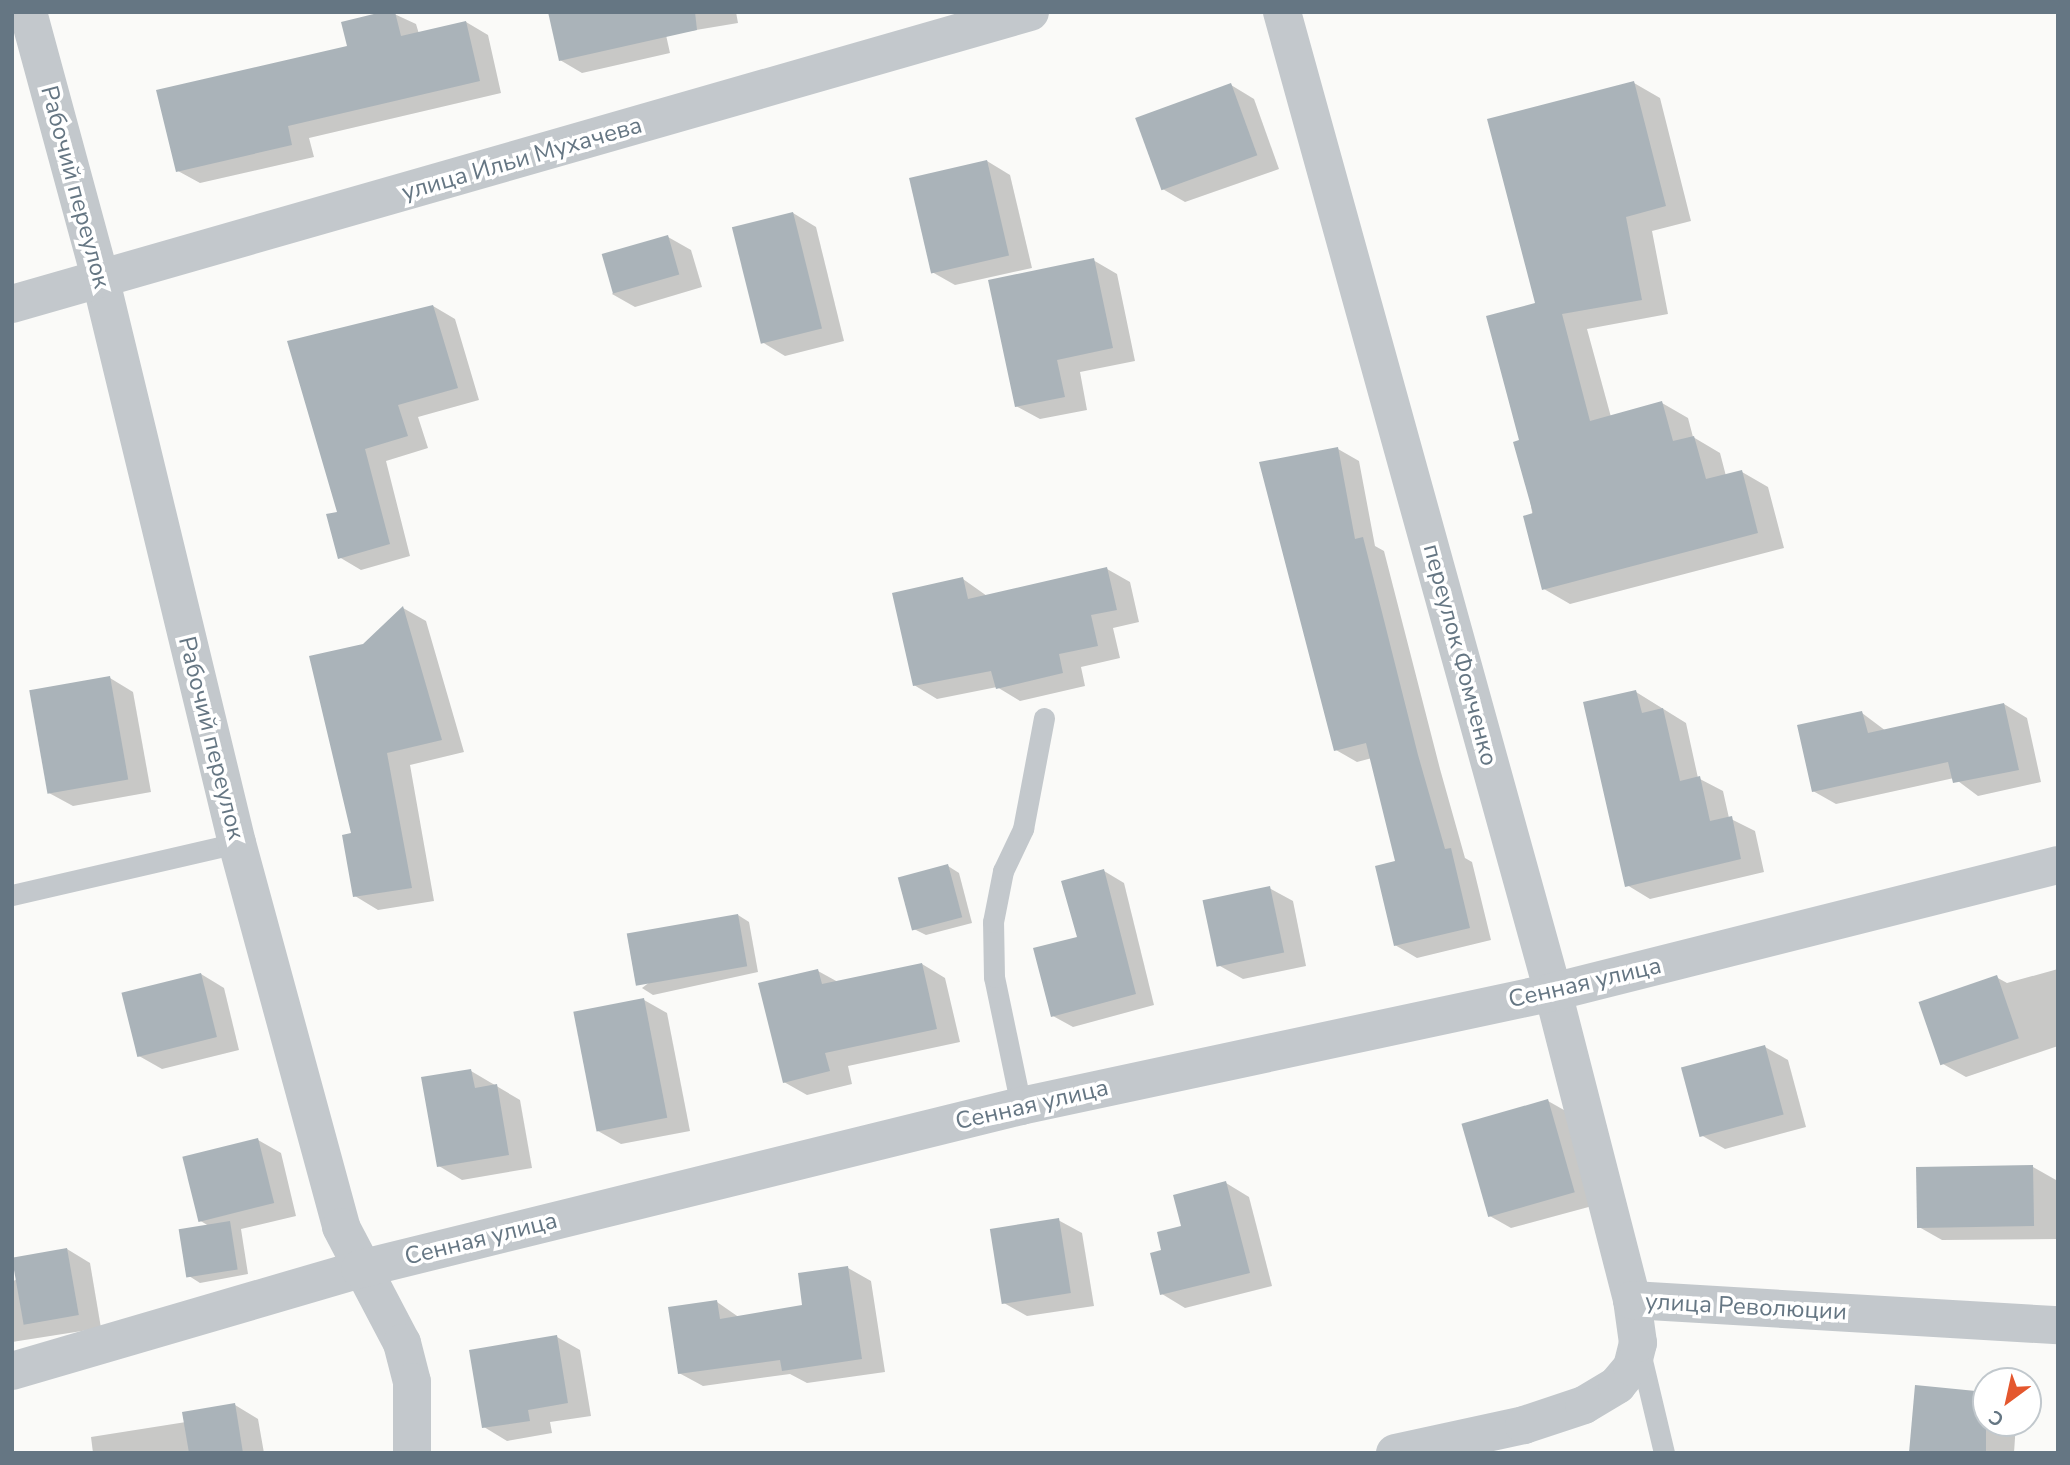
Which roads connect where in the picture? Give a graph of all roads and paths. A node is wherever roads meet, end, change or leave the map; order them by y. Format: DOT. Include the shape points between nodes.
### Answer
graph roads {
  1 [pos="28,12"];
  2 [pos="1030,12"];
  3 [pos="1282,12"];
  4 [pos="101,281"];
  5 [pos="12,304"];
  6 [pos="1044,718"];
  7 [pos="237,843"];
  8 [pos="2058,865"];
  9 [pos="12,895"];
  10 [pos="1553,992"];
  11 [pos="1021,1106"];
  12 [pos="360,1269"];
  13 [pos="1632,1300"];
  14 [pos="2058,1325"];
  15 [pos="1638,1343"];
  16 [pos="12,1371"];
  17 [pos="412,1453"];
  18 [pos="1395,1453"];
  19 [pos="1664,1453"];
  1 -- 4 [label="street, Рабочий переулок"];
  2 -- 4 [label="street, улица Ильи Мухачева"];
  3 -- 10 [label="street, переулок Фомченко"];
  4 -- 5 [label="street, улица Ильи Мухачева"];
  4 -- 7 [label="street, Рабочий переулок"];
  6 -- 11 [label="lane" via="1023,829 1003,871 993,922 994,977"];
  7 -- 9 [label="lane"];
  7 -- 12 [label="street, Рабочий переулок" via="341,1227"];
  8 -- 10 [label="street, Сенная улица"];
  10 -- 11 [label="street, Сенная улица"];
  10 -- 13 [label="street, переулок Фомченко"];
  11 -- 12 [label="street, Сенная улица"];
  12 -- 16 [label="street, Сенная улица"];
  12 -- 17 [label="street, Рабочий переулок" via="402,1343 412,1382"];
  13 -- 14 [label="street, улица Революции"];
  13 -- 15 [label="street, улица Революции"];
  15 -- 18 [label="street, улица Революции" via="1632,1367 1617,1385 1584,1405 1524,1425"];
  15 -- 19 [label="lane"];
}
